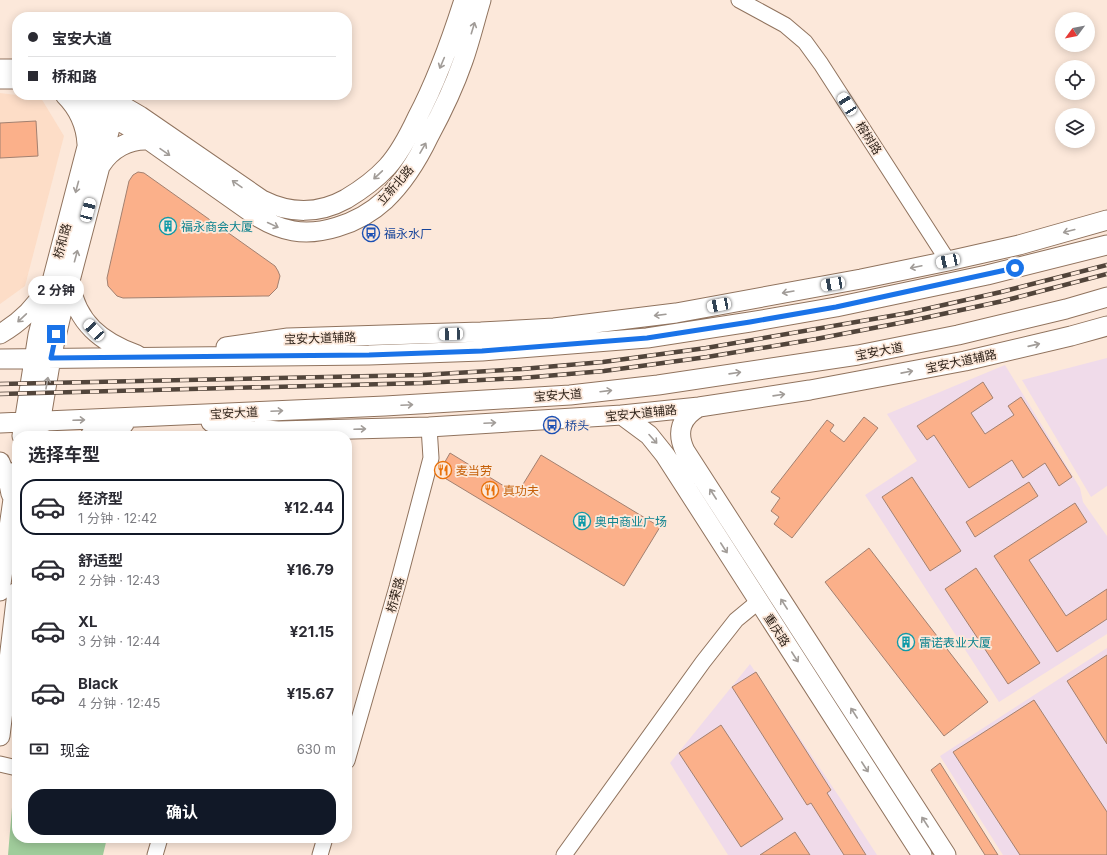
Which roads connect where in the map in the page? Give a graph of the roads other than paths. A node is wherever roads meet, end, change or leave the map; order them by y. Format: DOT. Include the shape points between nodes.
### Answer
graph roads {
  1 [pos="464,0"];
  2 [pos="481,0"];
  3 [pos="740,0"];
  4 [pos="0,67"];
  5 [pos="12,67"];
  6 [pos="0,81"];
  7 [pos="12,81"];
  8 [pos="69,100"];
  9 [pos="92,100"];
  10 [pos="106,103"];
  11 [pos="148,140"];
  12 [pos="87,149"];
  13 [pos="100,166"];
  14 [pos="1107,220"];
  15 [pos="1107,245"];
  16 [pos="948,261"];
  17 [pos="61,279"];
  18 [pos="1107,297"];
  19 [pos="1066,309"];
  20 [pos="1107,309"];
  21 [pos="1107,326"];
  22 [pos="0,334"];
  23 [pos="144,357"];
  24 [pos="171,357"];
  25 [pos="43,358"];
  26 [pos="0,359"];
  27 [pos="699,407"];
  28 [pos="622,415"];
  29 [pos="168,416"];
  30 [pos="145,417"];
  31 [pos="0,423"];
  32 [pos="429,427"];
  33 [pos="31,429"];
  34 [pos="104,431"];
  35 [pos="264,431"];
  36 [pos="342,431"];
  37 [pos="0,462"];
  38 [pos="12,506"];
  39 [pos="728,518"];
  40 [pos="712,528"];
  41 [pos="0,591"];
  42 [pos="758,601"];
  43 [pos="12,634"];
  44 [pos="0,736"];
  45 [pos="352,744"];
  46 [pos="0,764"];
  47 [pos="12,767"];
  48 [pos="159,843"];
  49 [pos="324,843"];
  50 [pos="155,855"];
  51 [pos="320,855"];
  52 [pos="564,855"];
  53 [pos="922,855"];
  54 [pos="946,855"];
  1 -- 10 [label="main road, 立新北路, one-way" via="448,50 426,101 397,154 387,167 361,190 330,206 296,211 270,205 155,127"];
  11 -- 2 [label="main road, 立新北路, one-way" via="252,213 277,227 309,232 343,225 384,201 401,182 425,145 463,62"];
  3 -- 16 [label="street, 榕树路" via="785,25 805,42 822,64"];
  4 -- 5 [label="street"];
  6 -- 7 [label="street"];
  8 -- 12 [label="main road" via="82,121"];
  9 -- 10 [label="street"];
  10 -- 11 [label="main road, 立新北路"];
  10 -- 12 [label="main road, 桥和路"];
  10 -- 13 [label="main road, 桥和路"];
  11 -- 13 [label="main road" via="123,145"];
  12 -- 17 [label="main road, 桥和路, one-way"];
  17 -- 13 [label="main road, 桥和路, one-way"];
  14 -- 16 [label="main road, 宝安大道辅路, one-way" via="1019,245"];
  15 -- 24 [label="main road" via="987,275 836,307 647,338 482,351"];
  16 -- 24 [label="main road, 宝安大道辅路, one-way" via="661,315 554,328 495,332 288,338"];
  17 -- 22 [label="main road, one-way" via="21,319"];
  17 -- 23 [label="main road" via="77,310 94,330 124,350"];
  17 -- 25 [label="main road, 桥和路" via="38,335"];
  18 -- 19 [label="main road, 宝安大道"];
  19 -- 20 [label="main road"];
  29 -- 19 [label="main road, 宝安大道, one-way" via="570,395 658,385 858,355 958,335"];
  27 -- 21 [label="main road, 宝安大道辅路, one-way" via="810,390 965,361"];
  23 -- 24 [label="main road"];
  23 -- 25 [label="main road"];
  25 -- 26 [label="main road"];
  25 -- 33 [label="main road, 桥和路"];
  27 -- 28 [label="main road, 宝安大道辅路"];
  39 -- 27 [label="main road, 重庆路, one-way" via="681,444 682,424 691,411"];
  32 -- 28 [label="main road, 宝安大道辅路, one-way"];
  28 -- 40 [label="main road, 重庆路, one-way" via="649,435 658,446"];
  29 -- 30 [label="main road, 宝安大道"];
  29 -- 35 [label="main road, 宝安大道辅路"];
  33 -- 30 [label="main road, 宝安大道, one-way"];
  30 -- 34 [label="main road"];
  31 -- 33 [label="main road, 宝安大道"];
  36 -- 32 [label="main road, 宝安大道辅路, one-way"];
  32 -- 45 [label="street, 桥荣路" via="431,458 398,587"];
  37 -- 38 [label="main road" via="9,484"];
  38 -- 41 [label="main road"];
  39 -- 40 [label="main road"];
  54 -- 39 [label="main road, 重庆路, one-way"];
  40 -- 42 [label="main road, 重庆路, one-way"];
  42 -- 52 [label="street" via="736,620 703,662"];
  42 -- 53 [label="main road, 重庆路, one-way"];
  43 -- 44 [label="main road"];
  46 -- 47 [label="street"];
  48 -- 50 [label="street"];
  49 -- 51 [label="street"];
}
